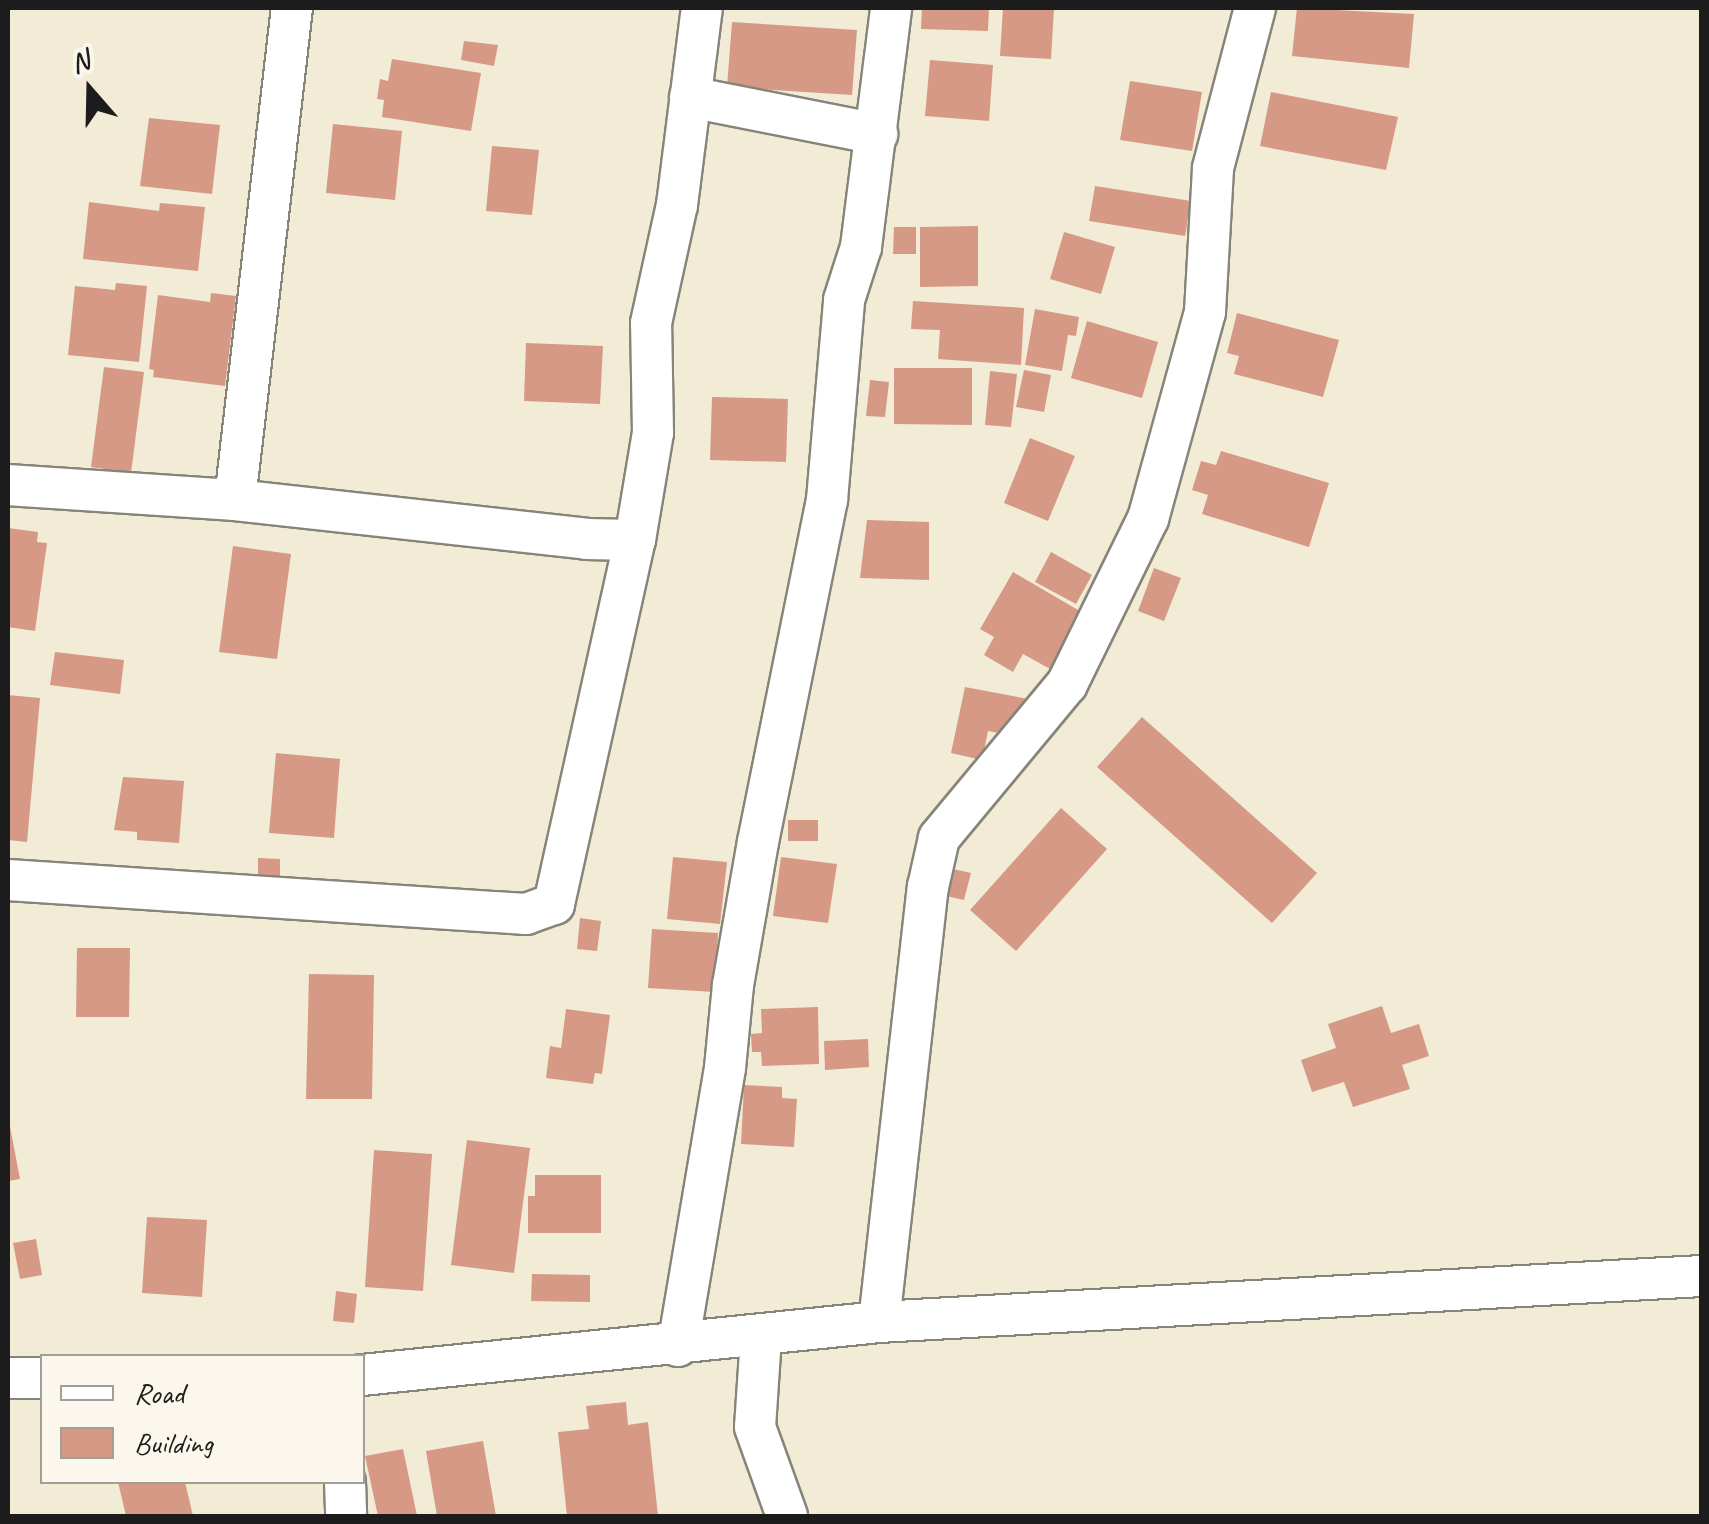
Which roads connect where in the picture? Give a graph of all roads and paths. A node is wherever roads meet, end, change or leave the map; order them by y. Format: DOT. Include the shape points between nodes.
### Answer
graph roads {
  1 [pos="292,8"];
  2 [pos="702,8"];
  3 [pos="891,8"];
  4 [pos="1255,8"];
  5 [pos="690,96"];
  6 [pos="876,134"];
  7 [pos="8,485"];
  8 [pos="235,500"];
  9 [pos="635,540"];
  10 [pos="8,880"];
  11 [pos="1702,1276"];
  12 [pos="879,1322"];
  13 [pos="761,1337"];
  14 [pos="678,1346"];
  15 [pos="365,1376"];
  16 [pos="8,1378"];
  17 [pos="40,1378"];
  18 [pos="345,1484"];
  19 [pos="346,1516"];
  20 [pos="787,1516"];
  1 -- 8 [label="street"];
  2 -- 5 [label="street"];
  3 -- 6 [label="street"];
  4 -- 12 [label="street" via="1214,168 1205,312 1148,519 1067,684 940,838 928,887"];
  5 -- 6 [label="street"];
  5 -- 9 [label="street" via="651,324 653,433"];
  6 -- 14 [label="street" via="862,247 844,300 827,500 758,842"];
  7 -- 8 [label="street"];
  8 -- 9 [label="street"];
  9 -- 10 [label="street" via="554,904 526,914"];
  11 -- 12 [label="street"];
  12 -- 13 [label="street"];
  13 -- 14 [label="street"];
  13 -- 20 [label="street" via="756,1427"];
  14 -- 15 [label="street"];
  16 -- 17 [label="street"];
  18 -- 19 [label="street"];
}
